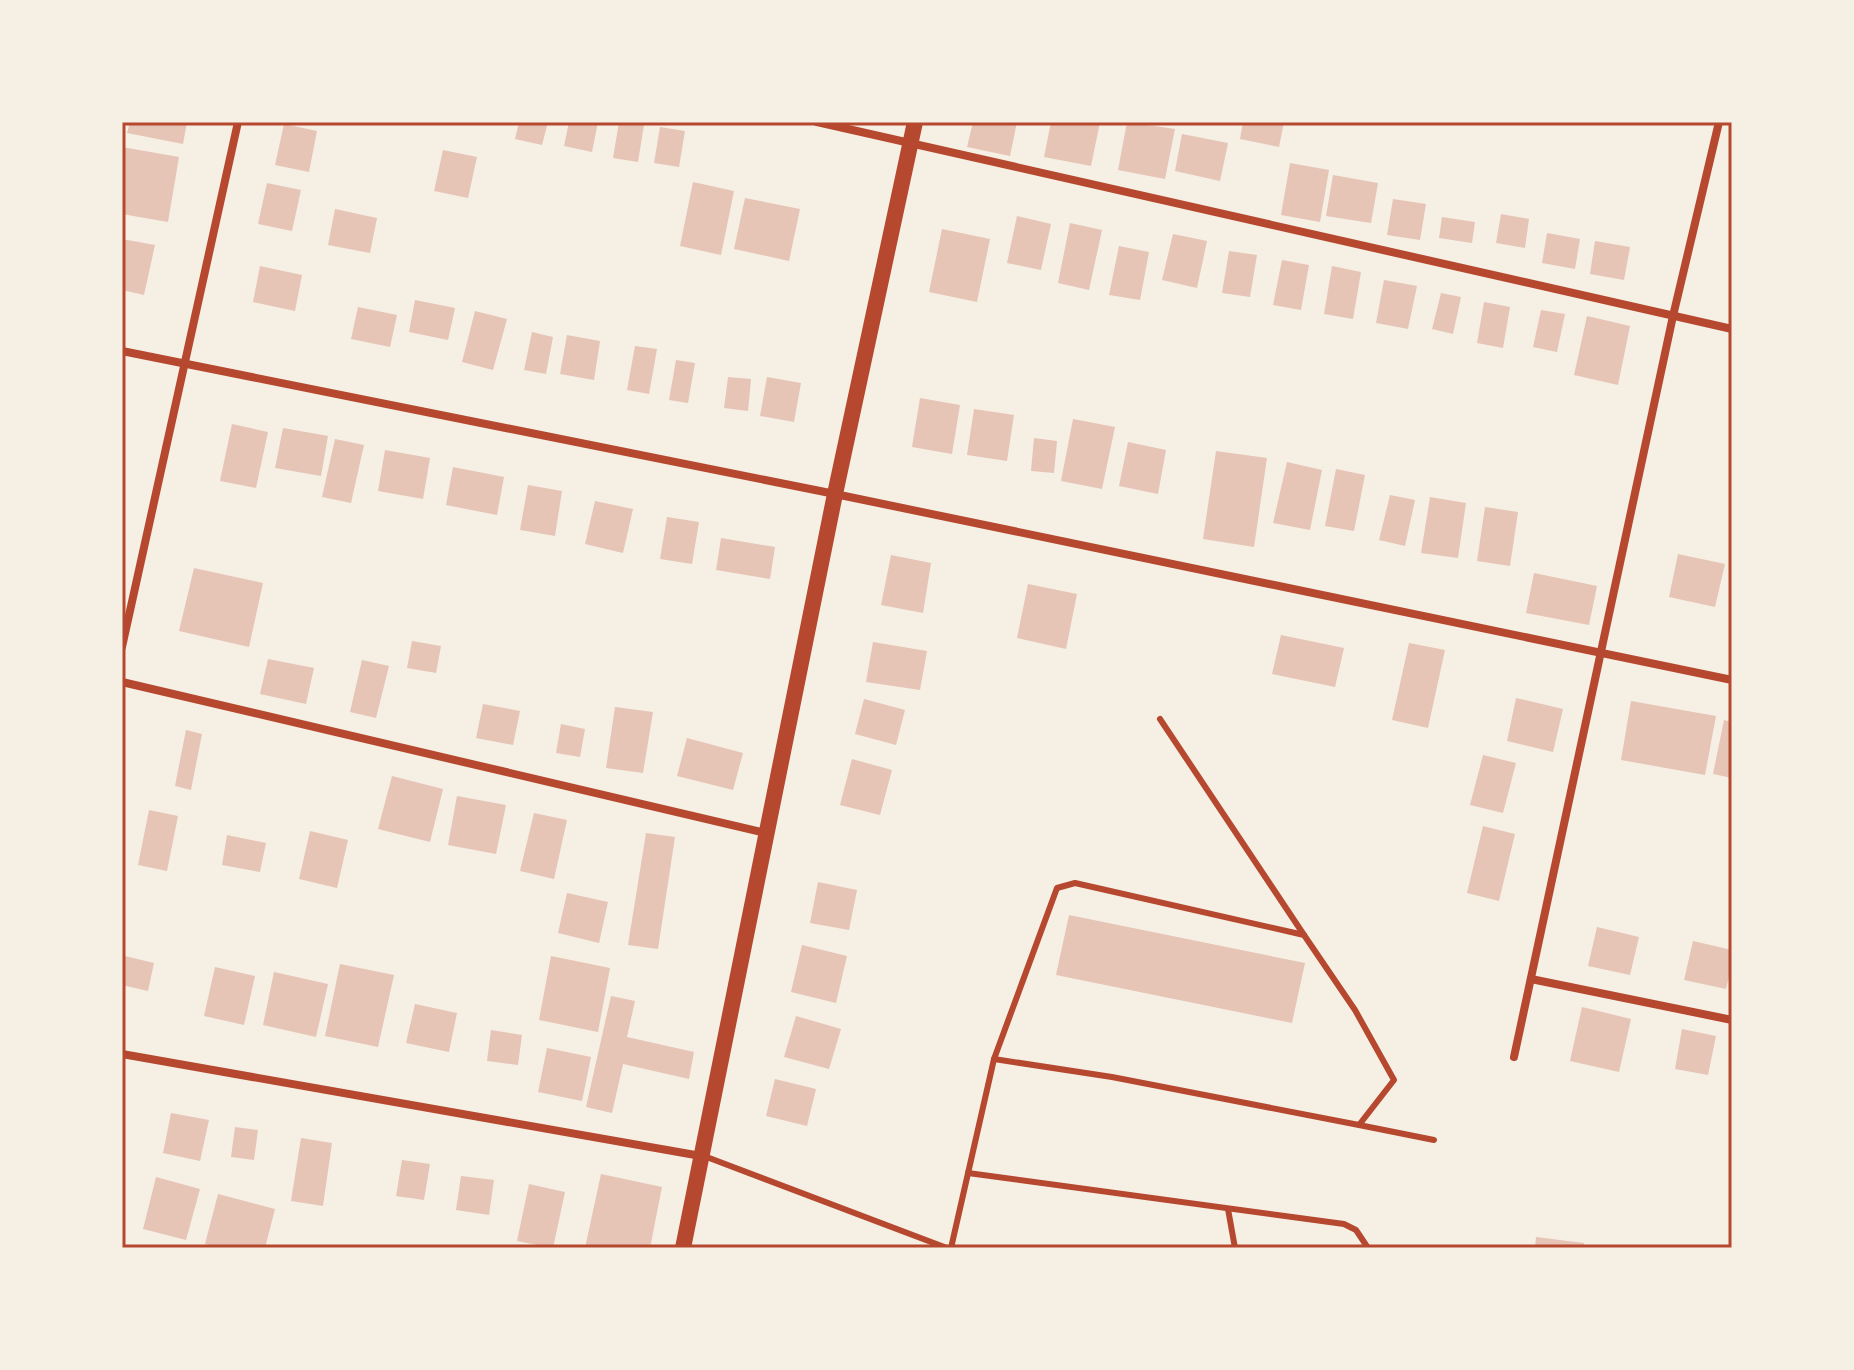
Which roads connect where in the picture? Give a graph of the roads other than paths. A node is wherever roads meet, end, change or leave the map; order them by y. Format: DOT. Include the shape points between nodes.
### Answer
graph roads {
  1 [pos="238,122"];
  2 [pos="817,122"];
  3 [pos="915,122"];
  4 [pos="1719,122"];
  5 [pos="911,142"];
  6 [pos="1673,316"];
  7 [pos="1732,329"];
  8 [pos="122,351"];
  9 [pos="185,364"];
  10 [pos="835,494"];
  11 [pos="122,647"];
  12 [pos="1602,653"];
  13 [pos="1732,680"];
  14 [pos="122,682"];
  15 [pos="1160,719"];
  16 [pos="767,833"];
  17 [pos="1304,935"];
  18 [pos="1531,979"];
  19 [pos="1732,1020"];
  20 [pos="122,1054"];
  21 [pos="1514,1057"];
  22 [pos="994,1059"];
  23 [pos="1359,1125"];
  24 [pos="1434,1140"];
  25 [pos="702,1156"];
  26 [pos="968,1173"];
  27 [pos="1228,1209"];
  28 [pos="683,1248"];
  29 [pos="949,1248"];
  30 [pos="1235,1248"];
  31 [pos="1368,1248"];
  1 -- 9 [label="street"];
  2 -- 5 [label="street"];
  3 -- 5 [label="main road"];
  4 -- 6 [label="street"];
  5 -- 6 [label="street"];
  5 -- 10 [label="main road"];
  6 -- 7 [label="street"];
  6 -- 12 [label="street"];
  8 -- 9 [label="street"];
  9 -- 10 [label="street"];
  9 -- 11 [label="street"];
  10 -- 12 [label="street"];
  10 -- 16 [label="main road"];
  12 -- 13 [label="street"];
  12 -- 18 [label="street"];
  14 -- 16 [label="street"];
  15 -- 17 [label="lane"];
  16 -- 25 [label="main road"];
  17 -- 22 [label="lane" via="1075,883 1057,888"];
  17 -- 23 [label="lane" via="1394,1080"];
  18 -- 19 [label="street"];
  18 -- 21 [label="street"];
  20 -- 25 [label="street"];
  22 -- 23 [label="lane"];
  22 -- 26 [label="lane"];
  23 -- 24 [label="lane"];
  25 -- 28 [label="main road"];
  25 -- 29 [label="lane"];
  26 -- 27 [label="lane"];
  26 -- 29 [label="lane"];
  27 -- 30 [label="lane"];
  27 -- 31 [label="lane" via="1344,1224 1356,1230"];
}
